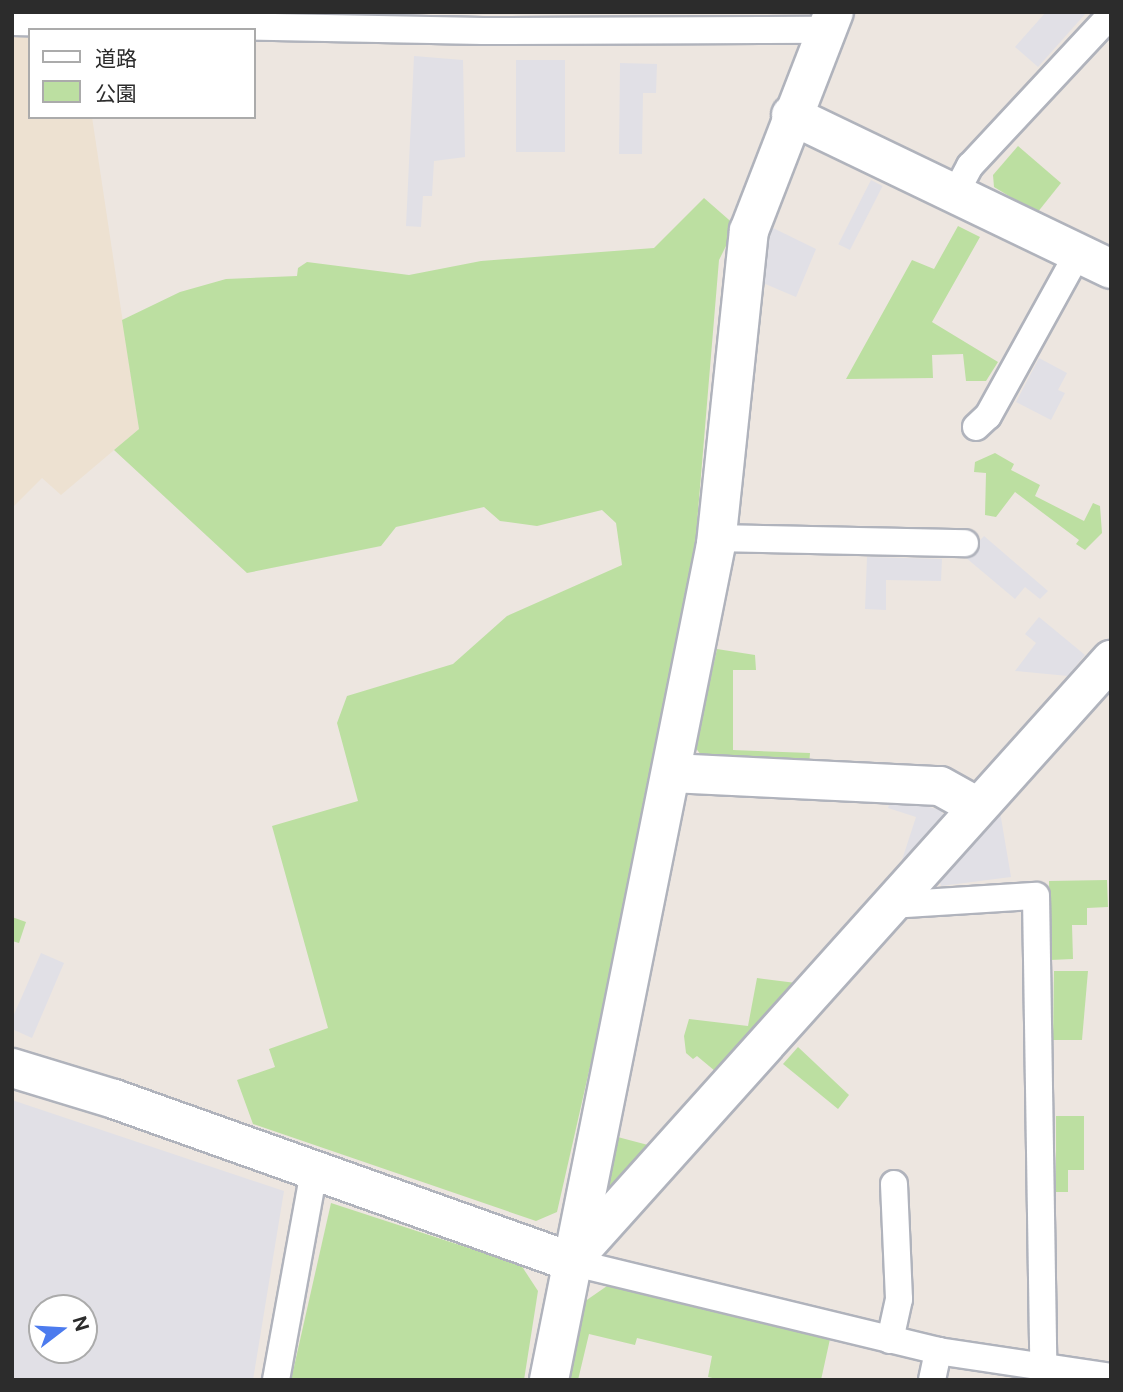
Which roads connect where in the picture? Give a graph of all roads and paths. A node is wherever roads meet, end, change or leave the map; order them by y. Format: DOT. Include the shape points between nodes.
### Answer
graph roads {
  1 [pos="1111,15"];
  2 [pos="188,18"];
  3 [pos="830,21"];
  4 [pos="12,22"];
  5 [pos="791,115"];
  6 [pos="955,194"];
  7 [pos="1094,261"];
  8 [pos="975,427"];
  9 [pos="716,538"];
  10 [pos="965,543"];
  11 [pos="1111,660"];
  12 [pos="671,773"];
  13 [pos="978,807"];
  14 [pos="891,905"];
  15 [pos="12,1068"];
  16 [pos="314,1171"];
  17 [pos="894,1184"];
  18 [pos="571,1262"];
  19 [pos="890,1340"];
  20 [pos="937,1351"];
  21 [pos="1043,1365"];
  22 [pos="1111,1377"];
  23 [pos="276,1380"];
  24 [pos="549,1380"];
  25 [pos="932,1380"];
  1 -- 6 [label="lane" via="970,166"];
  2 -- 3 [label="lane" via="483,31"];
  2 -- 4 [label="lane"];
  3 -- 5 [label="street"];
  5 -- 6 [label="street"];
  5 -- 9 [label="street" via="749,231"];
  6 -- 7 [label="street"];
  7 -- 8 [label="lane" via="988,416"];
  9 -- 10 [label="lane"];
  9 -- 12 [label="street"];
  11 -- 13 [label="street"];
  12 -- 13 [label="street" via="940,786"];
  12 -- 18 [label="street"];
  13 -- 14 [label="street"];
  14 -- 18 [label="street"];
  14 -- 21 [label="lane" via="1036,896"];
  15 -- 16 [label="street" via="114,1099"];
  16 -- 18 [label="street"];
  16 -- 23 [label="lane"];
  17 -- 19 [label="lane" via="900,1299"];
  18 -- 19 [label="lane"];
  18 -- 24 [label="street"];
  19 -- 20 [label="lane"];
  20 -- 21 [label="lane"];
  20 -- 25 [label="lane"];
  21 -- 22 [label="lane"];
}
